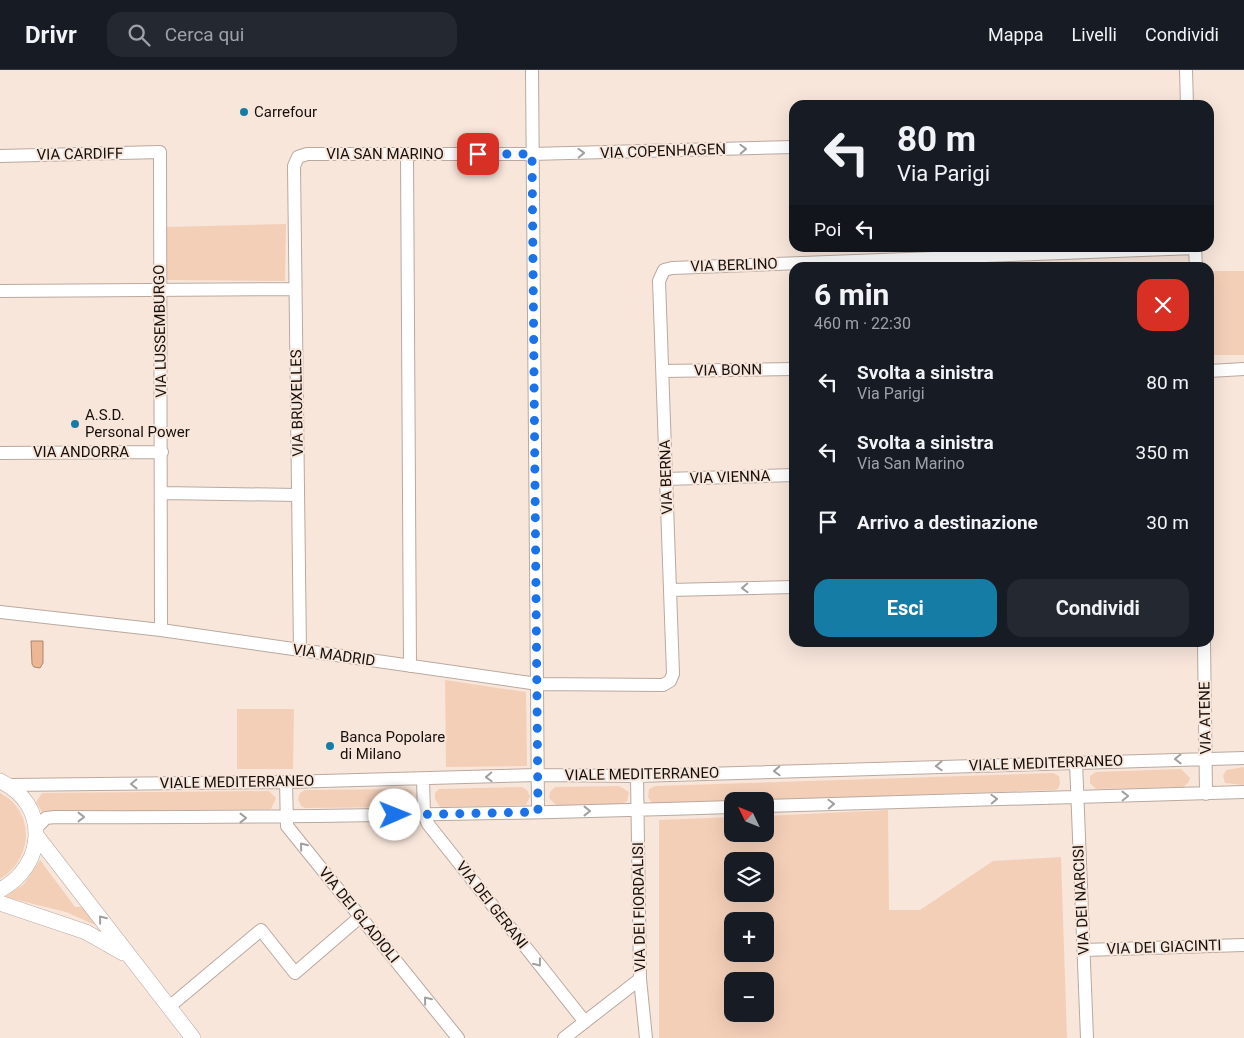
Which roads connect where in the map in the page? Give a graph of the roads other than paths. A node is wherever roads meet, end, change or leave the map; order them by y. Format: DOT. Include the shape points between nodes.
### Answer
graph roads {
  1 [pos="532,70"];
  2 [pos="1186,70"];
  3 [pos="1187,100"];
  4 [pos="789,147"];
  5 [pos="160,152"];
  6 [pos="407,154"];
  7 [pos="532,154"];
  8 [pos="0,156"];
  9 [pos="298,157"];
  10 [pos="1090,252"];
  11 [pos="829,262"];
  12 [pos="789,264"];
  13 [pos="663,271"];
  14 [pos="295,289"];
  15 [pos="159,290"];
  16 [pos="0,291"];
  17 [pos="789,369"];
  18 [pos="1244,369"];
  19 [pos="663,371"];
  20 [pos="1214,371"];
  21 [pos="162,452"];
  22 [pos="0,453"];
  23 [pos="789,474"];
  24 [pos="666,479"];
  25 [pos="162,493"];
  26 [pos="298,495"];
  27 [pos="789,587"];
  28 [pos="670,590"];
  29 [pos="0,612"];
  30 [pos="162,630"];
  31 [pos="1204,647"];
  32 [pos="300,650"];
  33 [pos="410,666"];
  34 [pos="668,682"];
  35 [pos="538,684"];
  36 [pos="1244,758"];
  37 [pos="1205,759"];
  38 [pos="1076,762"];
  39 [pos="538,775"];
  40 [pos="636,776"];
  41 [pos="422,779"];
  42 [pos="286,782"];
  43 [pos="4,783"];
  44 [pos="1244,792"];
  45 [pos="1206,794"];
  46 [pos="1076,797"];
  47 [pos="774,806"];
  48 [pos="724,807"];
  49 [pos="638,811"];
  50 [pos="538,812"];
  51 [pos="424,814"];
  52 [pos="287,818"];
  53 [pos="36,831"];
  54 [pos="0,890"];
  55 [pos="0,903"];
  56 [pos="360,917"];
  57 [pos="1244,945"];
  58 [pos="1084,950"];
  59 [pos="130,959"];
  60 [pos="640,979"];
  61 [pos="169,1007"];
  62 [pos="585,1022"];
  63 [pos="193,1038"];
  64 [pos="458,1038"];
  65 [pos="564,1038"];
  66 [pos="646,1038"];
  67 [pos="1087,1038"];
  1 -- 7 [label="street"];
  2 -- 3 [label="street"];
  7 -- 4 [label="street, VIA COPENHAGEN, one-way"];
  5 -- 8 [label="street, VIA CARDIFF"];
  5 -- 15 [label="street, VIA LUSSEMBURGO"];
  6 -- 7 [label="street, VIA SAN MARINO"];
  6 -- 9 [label="street, VIA SAN MARINO" via="307,154"];
  6 -- 33 [label="street"];
  7 -- 35 [label="street"];
  9 -- 14 [label="street, VIA BRUXELLES" via="294,166"];
  10 -- 11 [label="street, VIA BERLINO"];
  12 -- 13 [label="street, VIA BERLINO"];
  13 -- 19 [label="street, VIA BERNA" via="660,281"];
  14 -- 15 [label="street"];
  14 -- 26 [label="street, VIA BRUXELLES"];
  15 -- 16 [label="street"];
  15 -- 21 [label="street, VIA LUSSEMBURGO"];
  17 -- 19 [label="street, VIA BONN"];
  18 -- 20 [label="street"];
  19 -- 24 [label="street, VIA BERNA"];
  21 -- 22 [label="street, VIA ANDORRA"];
  21 -- 25 [label="street, VIA LUSSEMBURGO"];
  23 -- 24 [label="street, VIA VIENNA"];
  24 -- 28 [label="street, VIA BERNA"];
  25 -- 26 [label="street"];
  25 -- 30 [label="street, VIA LUSSEMBURGO"];
  26 -- 32 [label="street, VIA BRUXELLES"];
  27 -- 28 [label="street, one-way"];
  28 -- 34 [label="street, VIA BERNA" via="673,674"];
  29 -- 30 [label="street, VIA MADRID"];
  30 -- 32 [label="street, VIA MADRID"];
  31 -- 37 [label="street, VIA ATENE"];
  32 -- 33 [label="street, VIA MADRID"];
  33 -- 35 [label="street, VIA MADRID"];
  34 -- 35 [label="street, VIA MADRID" via="657,686"];
  35 -- 39 [label="street"];
  36 -- 37 [label="street, VIALE MEDITERRANEO"];
  37 -- 38 [label="street, VIALE MEDITERRANEO, one-way"];
  37 -- 45 [label="street, VIA ATENE"];
  38 -- 40 [label="street, VIALE MEDITERRANEO, one-way"];
  38 -- 46 [label="street, VIA DEI NARCISI"];
  39 -- 40 [label="street, VIALE MEDITERRANEO"];
  39 -- 41 [label="street, VIALE MEDITERRANEO, one-way"];
  39 -- 50 [label="street"];
  40 -- 49 [label="street, VIA DEI FIORDALISI"];
  41 -- 42 [label="street, VIALE MEDITERRANEO"];
  41 -- 51 [label="street, VIA DEI GERANI"];
  42 -- 43 [label="street, VIALE MEDITERRANEO, one-way"];
  42 -- 52 [label="street, VIA DEI GLADIOLI"];
  43 -- 53 [label="street" via="29,807"];
  44 -- 45 [label="street"];
  46 -- 45 [label="street, one-way"];
  47 -- 46 [label="street, one-way"];
  46 -- 58 [label="street, VIA DEI NARCISI"];
  48 -- 49 [label="street"];
  50 -- 49 [label="street, one-way"];
  49 -- 60 [label="street, VIA DEI FIORDALISI"];
  50 -- 51 [label="street"];
  51 -- 52 [label="street"];
  51 -- 62 [label="street, VIA DEI GERANI, one-way" via="428,824"];
  53 -- 52 [label="street, one-way" via="46,818 55,817"];
  56 -- 52 [label="street, VIA DEI GLADIOLI, one-way" via="287,826"];
  53 -- 54 [label="street" via="34,853 25,870"];
  59 -- 53 [label="street, one-way" via="108,926 43,846"];
  55 -- 59 [label="street" via="86,932"];
  56 -- 61 [label="street" via="295,973 261,930"];
  64 -- 56 [label="street, VIA DEI GLADIOLI, one-way"];
  57 -- 58 [label="street, VIA DEI GIACINTI"];
  58 -- 67 [label="street, VIA DEI NARCISI"];
  59 -- 61 [label="street"];
  60 -- 62 [label="street"];
  60 -- 66 [label="street, VIA DEI FIORDALISI"];
  61 -- 63 [label="street"];
  62 -- 65 [label="street"];
}
